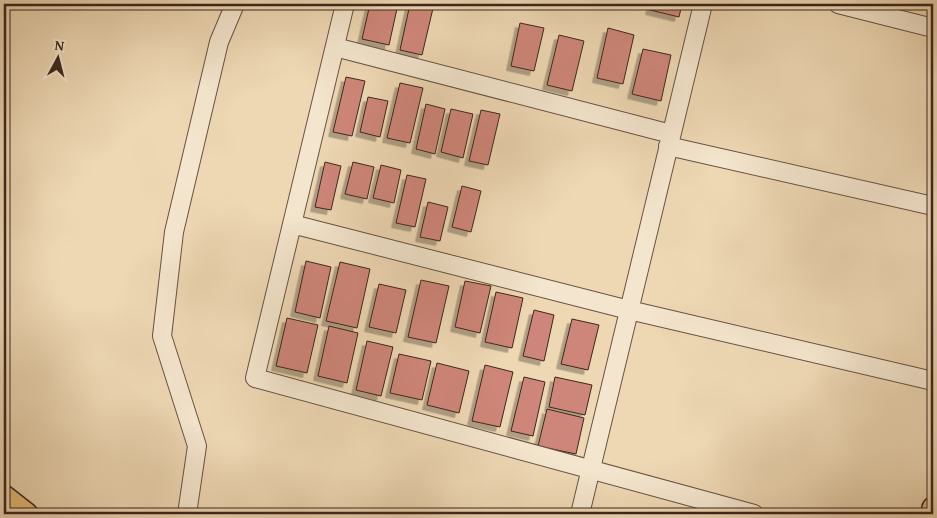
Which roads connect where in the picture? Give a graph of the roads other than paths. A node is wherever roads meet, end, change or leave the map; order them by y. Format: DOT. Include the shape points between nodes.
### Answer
graph roads {
  1 [pos="235,4"];
  2 [pos="345,4"];
  3 [pos="703,4"];
  4 [pos="838,4"];
  5 [pos="933,28"];
  6 [pos="335,47"];
  7 [pos="670,140"];
  8 [pos="933,206"];
  9 [pos="292,224"];
  10 [pos="629,310"];
  11 [pos="933,381"];
  12 [pos="590,470"];
  13 [pos="4,496"];
  14 [pos="933,508"];
  15 [pos="27,514"];
  16 [pos="188,514"];
  17 [pos="580,514"];
  18 [pos="754,514"];
  19 [pos="932,514"];
  1 -- 16 [label="street" via="219,42 174,232 162,336 197,446"];
  2 -- 6 [label="street"];
  3 -- 7 [label="street"];
  4 -- 5 [label="street"];
  6 -- 7 [label="street"];
  6 -- 9 [label="street"];
  7 -- 8 [label="street"];
  7 -- 10 [label="street"];
  9 -- 10 [label="street"];
  9 -- 12 [label="street" via="255,378"];
  10 -- 11 [label="street"];
  10 -- 12 [label="street"];
  12 -- 17 [label="street"];
  12 -- 18 [label="street"];
  13 -- 15 [label="main road"];
  14 -- 19 [label="main road"];
}
